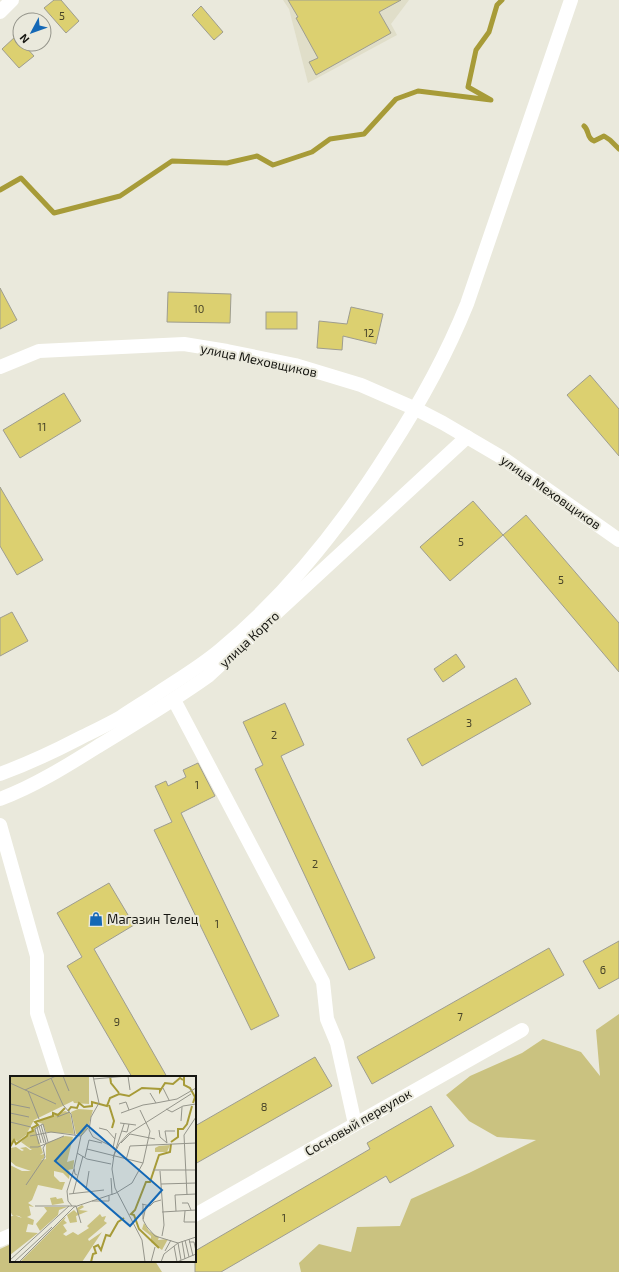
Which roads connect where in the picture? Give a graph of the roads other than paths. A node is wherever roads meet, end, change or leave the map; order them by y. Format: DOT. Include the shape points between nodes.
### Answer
graph roads {
  1 [pos="12,0"];
  2 [pos="571,0"];
  3 [pos="0,12"];
  4 [pos="0,367"];
  5 [pos="416,409"];
  6 [pos="467,438"];
  7 [pos="619,540"];
  8 [pos="174,700"];
  9 [pos="0,774"];
  10 [pos="0,799"];
  11 [pos="0,825"];
  12 [pos="522,1030"];
  13 [pos="58,1076"];
  14 [pos="356,1124"];
  15 [pos="196,1214"];
  16 [pos="10,1235"];
  17 [pos="0,1240"];
  1 -- 3 [label="street"];
  2 -- 5 [label="street" via="466,304 455,333"];
  4 -- 5 [label="street, улица Меховщиков" via="39,351 184,344 295,365 360,386"];
  5 -- 6 [label="street, улица Меховщиков"];
  5 -- 9 [label="street" via="376,472 325,542 252,622 220,650 120,718"];
  6 -- 7 [label="street, улица Меховщиков" via="501,457"];
  6 -- 8 [label="street, улица Корто" via="208,676"];
  8 -- 10 [label="street, улица Корто" via="72,763"];
  8 -- 14 [label="street" via="323,982 327,1019 337,1043"];
  11 -- 13 [label="street" via="37,956 37,1013"];
  12 -- 14 [label="street, Сосновый переулок"];
  14 -- 15 [label="street, Сосновый переулок"];
  16 -- 17 [label="street"];
}
